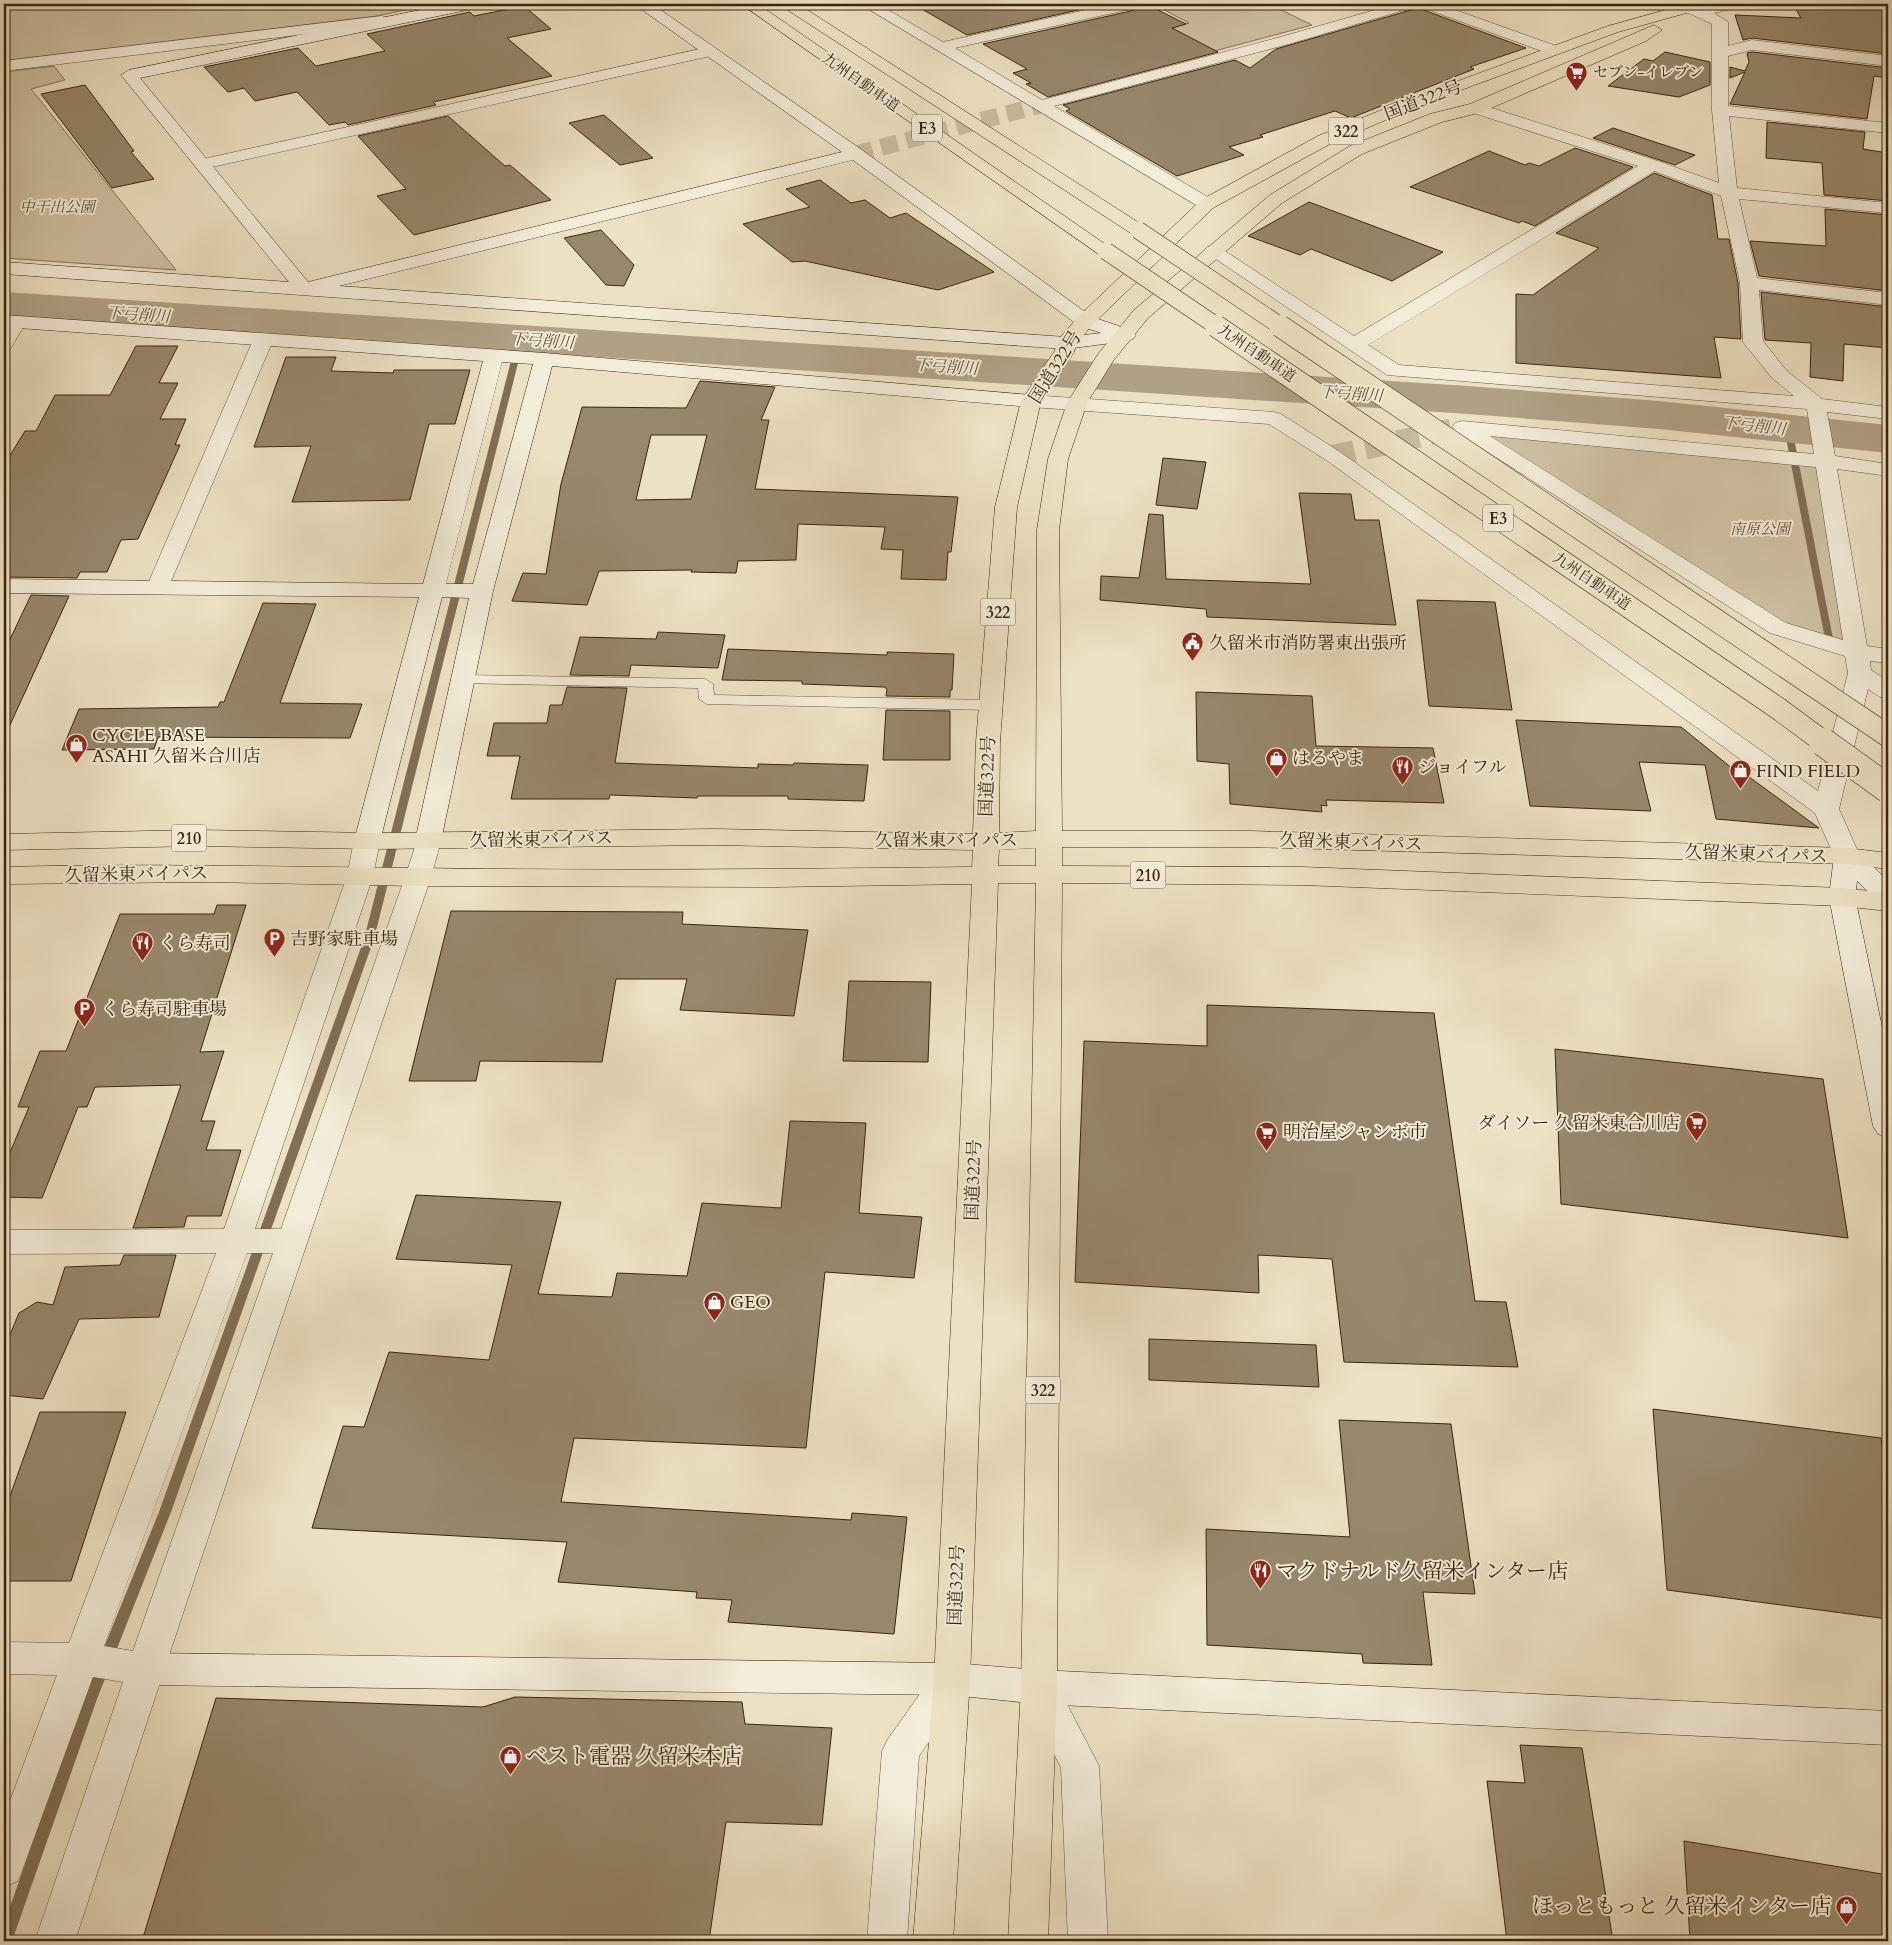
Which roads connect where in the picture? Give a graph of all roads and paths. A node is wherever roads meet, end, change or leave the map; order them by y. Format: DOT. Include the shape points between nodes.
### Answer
graph roads {
  1 [pos="472,4"];
  2 [pos="642,4"];
  3 [pos="748,4"];
  4 [pos="788,4"];
  5 [pos="868,4"];
  6 [pos="1131,4"];
  7 [pos="1412,4"];
  8 [pos="1426,4"];
  9 [pos="1734,4"];
  10 [pos="1695,5"];
  11 [pos="382,21"];
  12 [pos="940,47"];
  13 [pos="1553,50"];
  14 [pos="709,52"];
  15 [pos="1720,54"];
  16 [pos="1888,61"];
  17 [pos="4,66"];
  18 [pos="1040,104"];
  19 [pos="1476,108"];
  20 [pos="1720,110"];
  21 [pos="1888,128"];
  22 [pos="856,154"];
  23 [pos="203,164"];
  24 [pos="1652,165"];
  25 [pos="1729,193"];
  26 [pos="1207,204"];
  27 [pos="1888,208"];
  28 [pos="1213,251"];
  29 [pos="4,268"];
  30 [pos="1749,283"];
  31 [pos="304,289"];
  32 [pos="1888,298"];
  33 [pos="10,321"];
  34 [pos="1085,321"];
  35 [pos="1126,334"];
  36 [pos="263,340"];
  37 [pos="4,344"];
  38 [pos="1355,344"];
  39 [pos="1065,347"];
  40 [pos="494,356"];
  41 [pos="544,359"];
  42 [pos="1034,394"];
  43 [pos="1080,397"];
  44 [pos="1816,404"];
  45 [pos="1888,413"];
  46 [pos="1824,461"];
  47 [pos="1888,470"];
  48 [pos="4,586"];
  49 [pos="158,586"];
  50 [pos="432,591"];
  51 [pos="482,591"];
  52 [pos="1888,656"];
  53 [pos="1858,662"];
  54 [pos="462,680"];
  55 [pos="1888,692"];
  56 [pos="991,706"];
  57 [pos="1888,736"];
  58 [pos="1888,789"];
  59 [pos="1826,810"];
  60 [pos="1048,839"];
  61 [pos="371,841"];
  62 [pos="422,841"];
  63 [pos="4,842"];
  64 [pos="985,842"];
  65 [pos="1847,856"];
  66 [pos="1888,861"];
  67 [pos="1050,874"];
  68 [pos="4,875"];
  69 [pos="985,875"];
  70 [pos="361,876"];
  71 [pos="412,877"];
  72 [pos="1888,896"];
  73 [pos="1842,897"];
  74 [pos="1888,902"];
  75 [pos="1888,1126"];
  76 [pos="236,1240"];
  77 [pos="294,1241"];
  78 [pos="4,1242"];
  79 [pos="4,1658"];
  80 [pos="81,1659"];
  81 [pos="145,1669"];
  82 [pos="952,1679"];
  83 [pos="1039,1687"];
  84 [pos="1888,1728"];
  85 [pos="4,1868"];
  86 [pos="55,1941"];
  87 [pos="887,1941"];
  88 [pos="933,1941"];
  89 [pos="1028,1941"];
  90 [pos="1088,1941"];
  1 -- 11 [label="street"];
  2 -- 14 [label="street"];
  3 -- 58 [label="highway, 九州自動車道 / E3, bridge" via="1771,704"];
  4 -- 57 [label="highway, 九州自動車道 / E3, bridge" via="1138,230"];
  5 -- 12 [label="street"];
  6 -- 12 [label="street"];
  7 -- 18 [label="street"];
  8 -- 13 [label="street"];
  9 -- 10 [label="street" via="1719,9"];
  10 -- 13 [label="highway, 国道322号 / 322"];
  10 -- 15 [label="street" via="1720,22"];
  10 -- 19 [label="highway, 国道322号 / 322" via="1640,38"];
  11 -- 17 [label="street"];
  11 -- 23 [label="street" via="129,75"];
  12 -- 18 [label="street"];
  13 -- 26 [label="highway, 国道322号 / 322" via="1324,140"];
  14 -- 22 [label="street"];
  14 -- 23 [label="street"];
  15 -- 16 [label="street" via="1752,45"];
  15 -- 20 [label="street"];
  18 -- 26 [label="street"];
  19 -- 24 [label="street"];
  19 -- 28 [label="highway, 国道322号 / 322" via="1436,118 1356,150 1276,198"];
  20 -- 21 [label="street"];
  20 -- 25 [label="street"];
  22 -- 31 [label="street"];
  22 -- 34 [label="street"];
  23 -- 31 [label="street"];
  24 -- 25 [label="street"];
  24 -- 38 [label="street"];
  25 -- 27 [label="street"];
  25 -- 30 [label="street"];
  26 -- 34 [label="highway, 国道322号 / 322"];
  28 -- 35 [label="highway, 国道322号 / 322" via="1141,314"];
  28 -- 38 [label="street"];
  29 -- 31 [label="street"];
  30 -- 32 [label="street"];
  30 -- 44 [label="street" via="1753,342 1779,374"];
  31 -- 39 [label="street"];
  33 -- 36 [label="street"];
  33 -- 37 [label="street"];
  34 -- 35 [label="street"];
  34 -- 39 [label="highway, 国道322号 / 322"];
  35 -- 39 [label="street"];
  35 -- 43 [label="highway, 国道322号 / 322" via="1105,358"];
  36 -- 40 [label="street"];
  36 -- 49 [label="street"];
  38 -- 44 [label="street" via="1394,371"];
  39 -- 42 [label="highway, 国道322号 / 322"];
  40 -- 41 [label="street"];
  40 -- 50 [label="street"];
  41 -- 42 [label="street"];
  41 -- 51 [label="street"];
  42 -- 43 [label="street"];
  42 -- 56 [label="highway, 国道322号 / 322" via="1006,507"];
  43 -- 59 [label="street" via="1274,418 1333,456"];
  43 -- 60 [label="highway, 国道322号 / 322" via="1058,459 1048,530"];
  44 -- 45 [label="street"];
  44 -- 46 [label="street"];
  46 -- 47 [label="street"];
  46 -- 53 [label="street"];
  46 -- 53 [label="street" via="1462,427 1778,628"];
  48 -- 49 [label="street"];
  49 -- 50 [label="street"];
  50 -- 51 [label="street"];
  50 -- 61 [label="street"];
  51 -- 54 [label="street"];
  52 -- 53 [label="street"];
  53 -- 55 [label="street"];
  53 -- 59 [label="street"];
  54 -- 56 [label="lane" via="705,684 707,699"];
  54 -- 62 [label="street"];
  56 -- 64 [label="highway, 国道322号 / 322"];
  59 -- 65 [label="street"];
  60 -- 64 [label="highway, 久留米東バイパス / 210"];
  60 -- 65 [label="highway, 久留米東バイパス / 210" via="1250,839"];
  60 -- 67 [label="highway, 国道322号 / 322"];
  61 -- 62 [label="highway, 久留米東バイパス / 210"];
  61 -- 63 [label="highway, 久留米東バイパス / 210" via="198,838"];
  61 -- 70 [label="street"];
  62 -- 64 [label="highway, 久留米東バイパス / 210" via="715,838"];
  62 -- 71 [label="street"];
  64 -- 69 [label="highway, 国道322号 / 322"];
  65 -- 66 [label="highway, 久留米東バイパス / 210"];
  65 -- 72 [label="street"];
  65 -- 73 [label="street"];
  67 -- 69 [label="highway, 久留米東バイパス / 210"];
  67 -- 73 [label="highway, 久留米東バイパス / 210" via="1302,876"];
  67 -- 83 [label="highway, 国道322号 / 322"];
  68 -- 70 [label="highway, 久留米東バイパス / 210" via="207,873"];
  69 -- 71 [label="highway, 久留米東バイパス / 210"];
  69 -- 82 [label="highway, 国道322号 / 322"];
  70 -- 71 [label="highway, 久留米東バイパス / 210"];
  70 -- 76 [label="street"];
  71 -- 77 [label="street"];
  73 -- 74 [label="highway, 久留米東バイパス / 210"];
  73 -- 75 [label="street"];
  76 -- 77 [label="street"];
  76 -- 78 [label="street"];
  76 -- 80 [label="street"];
  77 -- 81 [label="street"];
  79 -- 80 [label="street"];
  80 -- 81 [label="street"];
  80 -- 85 [label="street"];
  81 -- 82 [label="street"];
  81 -- 86 [label="street"];
  82 -- 83 [label="street"];
  82 -- 87 [label="street" via="901,1751"];
  82 -- 88 [label="highway, 国道322号 / 322"];
  83 -- 84 [label="street"];
  83 -- 89 [label="highway, 国道322号 / 322"];
  83 -- 90 [label="street" via="1080,1766"];
}
